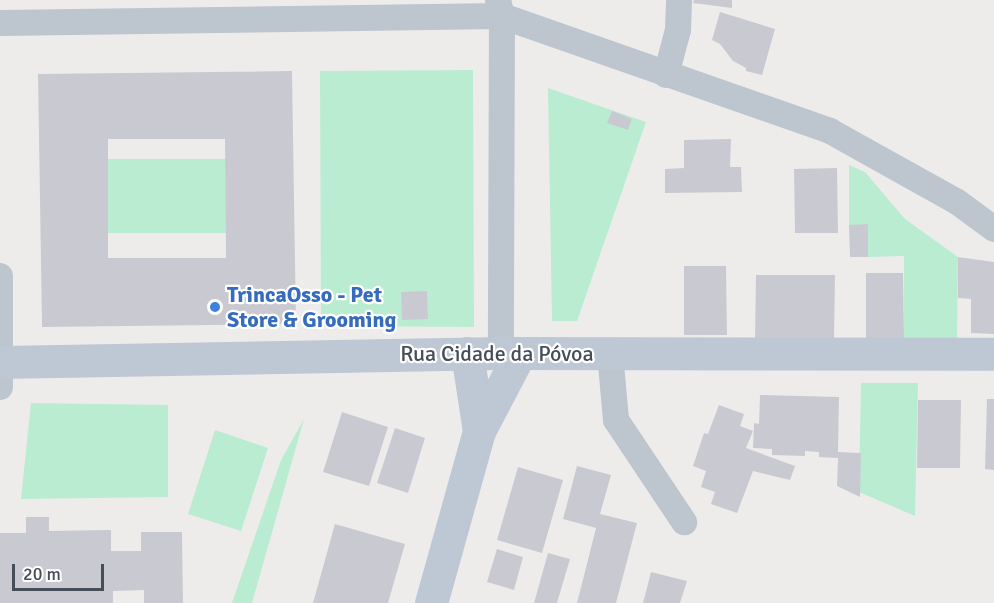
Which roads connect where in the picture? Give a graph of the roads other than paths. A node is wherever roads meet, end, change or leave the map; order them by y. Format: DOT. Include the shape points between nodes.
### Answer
graph roads {
  1 [pos="1,0"];
  2 [pos="679,0"];
  3 [pos="500,8"];
  4 [pos="0,9"];
  5 [pos="0,23"];
  6 [pos="666,75"];
  7 [pos="994,229"];
  8 [pos="0,276"];
  9 [pos="467,353"];
  10 [pos="510,353"];
  11 [pos="610,353"];
  12 [pos="994,354"];
  13 [pos="0,362"];
  14 [pos="0,387"];
  15 [pos="479,431"];
  16 [pos="684,522"];
  17 [pos="431,603"];
  1 -- 4 [label="street"];
  2 -- 6 [label="street" via="678,30"];
  3 -- 5 [label="street"];
  3 -- 6 [label="street"];
  3 -- 10 [label="street"];
  6 -- 7 [label="street" via="830,131 947,196"];
  8 -- 13 [label="street"];
  9 -- 10 [label="street, Rua Cidade da Póvoa"];
  9 -- 13 [label="street, Rua Cidade da Póvoa"];
  9 -- 15 [label="street"];
  10 -- 11 [label="street, Rua Cidade da Póvoa"];
  10 -- 15 [label="street"];
  11 -- 12 [label="street, Rua Cidade da Póvoa"];
  11 -- 16 [label="street" via="616,420"];
  13 -- 14 [label="street"];
  15 -- 17 [label="street"];
}
